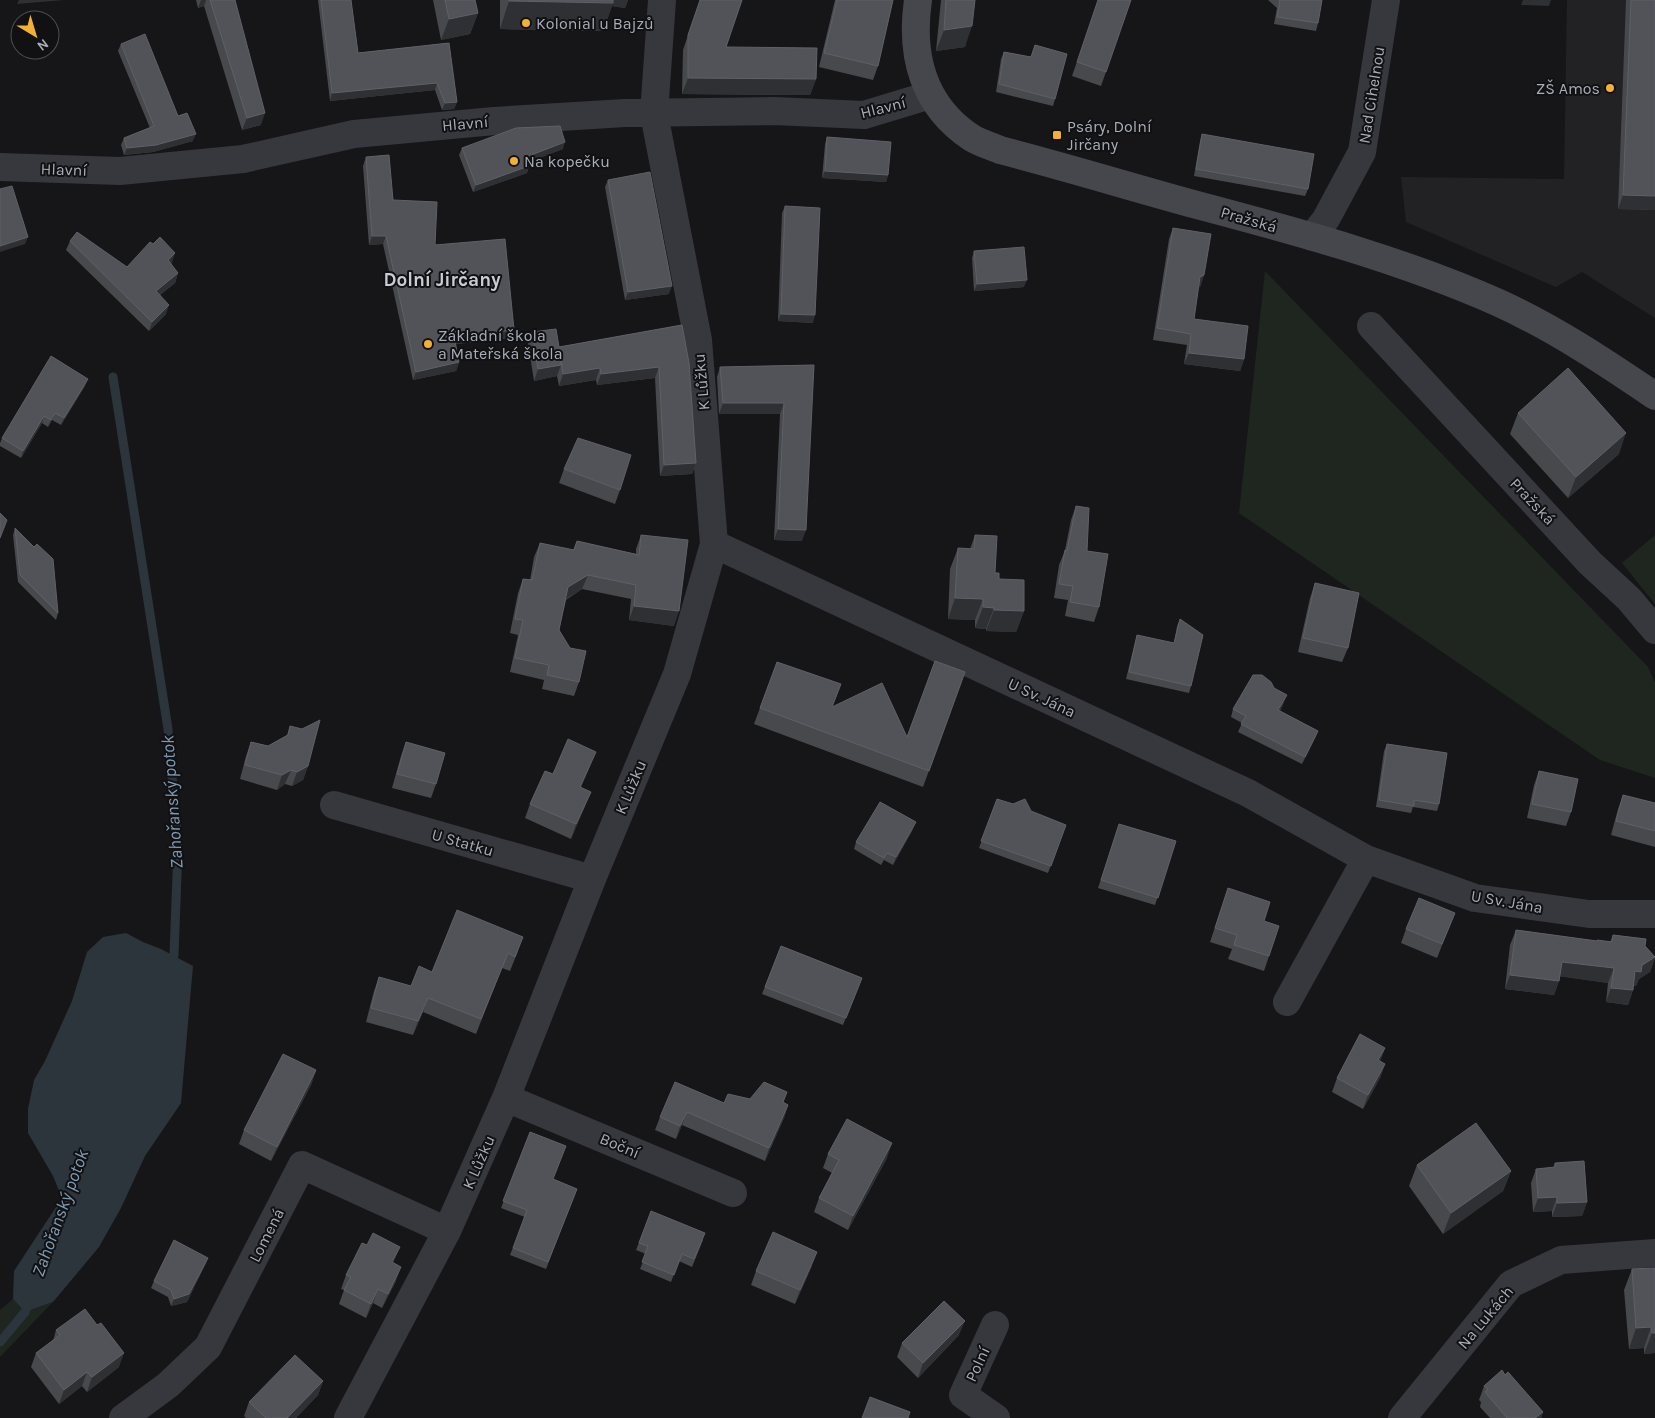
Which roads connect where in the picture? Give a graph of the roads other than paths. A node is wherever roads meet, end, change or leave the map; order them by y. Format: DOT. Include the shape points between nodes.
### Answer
graph roads {
  1 [pos="662,0"];
  2 [pos="918,0"];
  3 [pos="1386,0"];
  4 [pos="930,95"];
  5 [pos="654,114"];
  6 [pos="0,167"];
  7 [pos="1312,237"];
  8 [pos="1371,326"];
  9 [pos="1655,396"];
  10 [pos="714,544"];
  11 [pos="1655,630"];
  12 [pos="334,805"];
  13 [pos="1366,859"];
  14 [pos="592,879"];
  15 [pos="1655,914"];
  16 [pos="1287,1002"];
  17 [pos="506,1098"];
  18 [pos="733,1192"];
  19 [pos="447,1231"];
  20 [pos="1655,1253"];
  21 [pos="995,1325"];
  22 [pos="123,1418"];
  23 [pos="348,1418"];
  24 [pos="996,1418"];
  25 [pos="1402,1418"];
  1 -- 5 [label="street, K Lůžku"];
  2 -- 4 [label="main road, Pražská" via="919,64"];
  3 -- 7 [label="street, Nad Cihelnou" via="1362,152 1326,219"];
  4 -- 5 [label="street, Hlavní" via="864,115 774,111"];
  4 -- 7 [label="main road, Pražská" via="955,125 973,139 1000,150"];
  5 -- 6 [label="street, Hlavní" via="494,121 354,134 243,159 120,171"];
  5 -- 10 [label="street, K Lůžku" via="698,340"];
  7 -- 9 [label="main road, Pražská" via="1414,270 1499,303 1584,348"];
  8 -- 11 [label="street, Pražská"];
  10 -- 13 [label="street, U Sv. Jána" via="1248,793"];
  10 -- 14 [label="street, K Lůžku" via="677,674"];
  12 -- 14 [label="street, U Statku"];
  13 -- 15 [label="street, U Sv. Jána" via="1475,898 1589,914"];
  13 -- 16 [label="street"];
  14 -- 17 [label="street, K Lůžku"];
  17 -- 18 [label="street, Boční"];
  17 -- 19 [label="street, K Lůžku"];
  19 -- 22 [label="street, Lomená" via="302,1165 208,1347 168,1385"];
  19 -- 23 [label="street, K Lůžku"];
  20 -- 25 [label="street, Na Lukách" via="1561,1260 1510,1284"];
  21 -- 24 [label="street, Polní" via="964,1394"];
}
